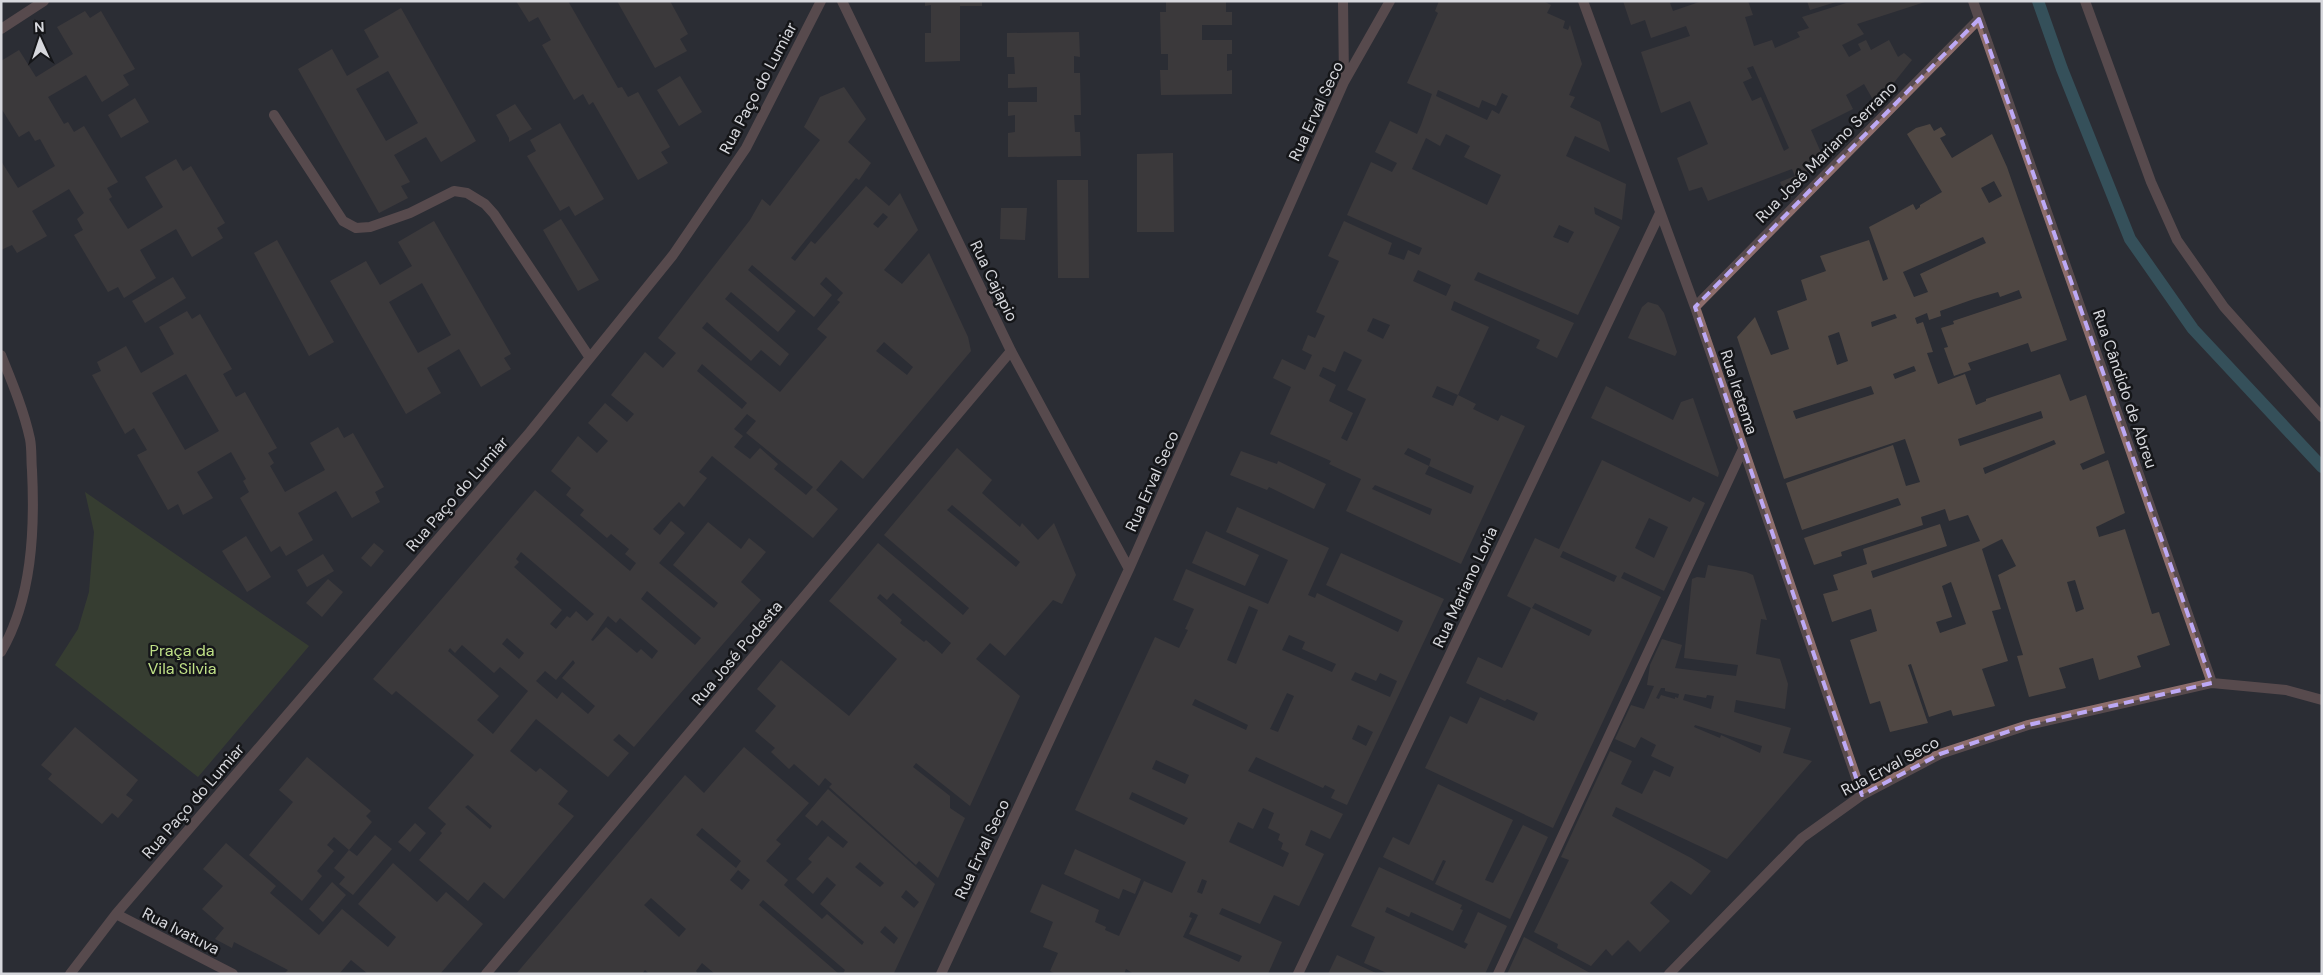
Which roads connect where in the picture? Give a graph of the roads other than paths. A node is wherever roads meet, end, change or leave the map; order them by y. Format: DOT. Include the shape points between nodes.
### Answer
graph roads {
  1 [pos="44,1"];
  2 [pos="821,1"];
  3 [pos="842,1"];
  4 [pos="1343,1"];
  5 [pos="1390,1"];
  6 [pos="1583,1"];
  7 [pos="1973,1"];
  8 [pos="2085,1"];
  9 [pos="1979,19"];
  10 [pos="1,29"];
  11 [pos="1344,82"];
  12 [pos="274,115"];
  13 [pos="1660,213"];
  14 [pos="1695,307"];
  15 [pos="1011,351"];
  16 [pos="1,356"];
  17 [pos="590,358"];
  18 [pos="2322,417"];
  19 [pos="1742,450"];
  20 [pos="1129,569"];
  21 [pos="1,652"];
  22 [pos="2212,682"];
  23 [pos="2322,700"];
  24 [pos="1862,794"];
  25 [pos="116,914"];
  26 [pos="70,974"];
  27 [pos="233,974"];
  28 [pos="486,974"];
  29 [pos="941,974"];
  30 [pos="1298,974"];
  31 [pos="1498,974"];
  32 [pos="1669,974"];
  1 -- 10 [label="street"];
  2 -- 17 [label="street, Rua Paço do Lumiar" via="746,148 673,255"];
  3 -- 15 [label="street, Rua Cajapio"];
  4 -- 11 [label="street"];
  5 -- 11 [label="street, Rua Erval Seco"];
  6 -- 13 [label="street, Rua Iretema"];
  7 -- 9 [label="street, Rua Cândido de Abreu"];
  8 -- 18 [label="street" via="2148,173 2177,240 2224,307"];
  9 -- 14 [label="street, Rua José Mariano Serrano"];
  9 -- 22 [label="street, Rua Cândido de Abreu"];
  11 -- 20 [label="street, Rua Erval Seco"];
  12 -- 17 [label="street" via="343,221 356,228 370,227 410,213 454,191 467,193 485,204"];
  13 -- 14 [label="street, Rua Iretema"];
  13 -- 30 [label="street, Rua Mariano Loria"];
  14 -- 19 [label="street, Rua Iretema"];
  15 -- 20 [label="street, Rua Cajapio"];
  15 -- 28 [label="street, Rua José Podesta"];
  16 -- 21 [label="street" via="30,439 34,501 29,572 12,634"];
  17 -- 25 [label="street, Rua Paço do Lumiar"];
  19 -- 24 [label="street, Rua Iretema"];
  19 -- 31 [label="street"];
  20 -- 29 [label="street, Rua Erval Seco"];
  22 -- 23 [label="street" via="2286,690"];
  22 -- 24 [label="street, Rua Erval Seco" via="2028,725 1940,754"];
  24 -- 32 [label="street, Rua Erval Seco" via="1802,838"];
  25 -- 26 [label="street, Rua Paço do Lumiar"];
  25 -- 27 [label="street, Rua Ivatuva"];
}
